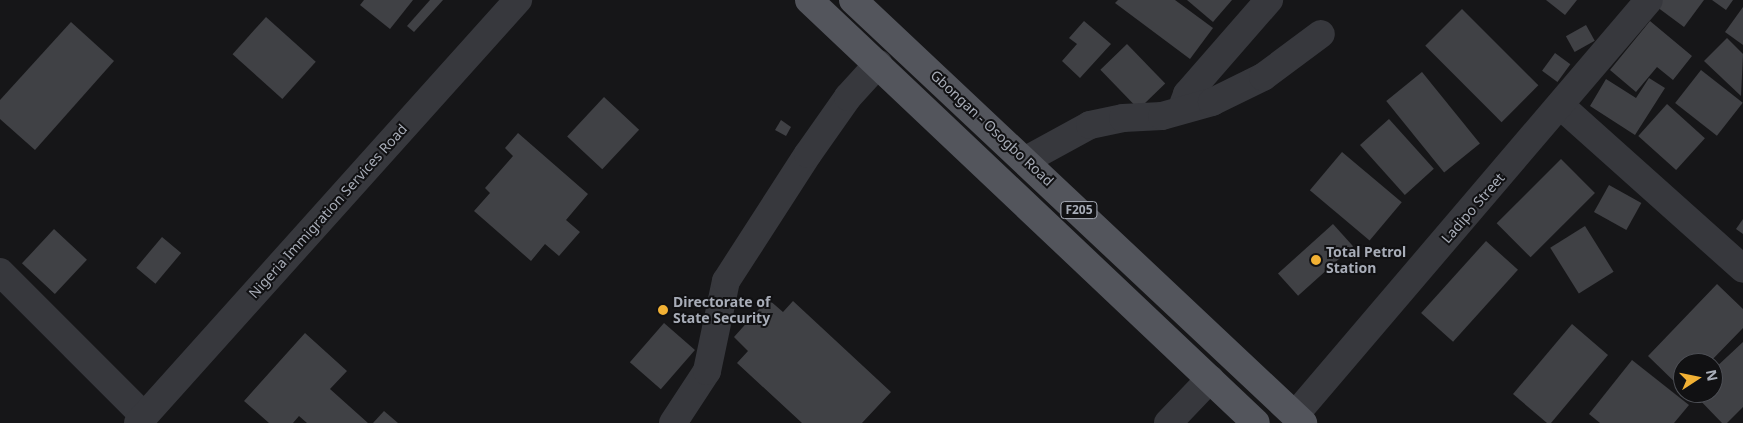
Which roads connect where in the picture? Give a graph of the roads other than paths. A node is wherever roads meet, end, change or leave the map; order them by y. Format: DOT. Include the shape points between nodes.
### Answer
graph roads {
  1 [pos="518,0"];
  2 [pos="809,0"];
  3 [pos="853,0"];
  4 [pos="1270,0"];
  5 [pos="1649,0"];
  6 [pos="1321,34"];
  7 [pos="878,64"];
  8 [pos="1561,106"];
  9 [pos="1181,110"];
  10 [pos="1026,160"];
  11 [pos="1743,269"];
  12 [pos="0,272"];
  13 [pos="1210,379"];
  14 [pos="141,419"];
  15 [pos="1299,419"];
  16 [pos="673,423"];
  17 [pos="1168,423"];
  18 [pos="1256,423"];
  1 -- 14 [label="street, Nigeria Immigration Services Road"];
  2 -- 7 [label="main road, F205"];
  3 -- 10 [label="main road, Gbongan - Osogbo Road / F205"];
  4 -- 9 [label="street" via="1188,94"];
  5 -- 8 [label="street, Ladipo Street"];
  6 -- 9 [label="street" via="1263,77 1212,102"];
  7 -- 13 [label="main road, F205"];
  7 -- 16 [label="street" via="848,97 808,154 726,281 707,371"];
  8 -- 11 [label="street"];
  8 -- 15 [label="street, Ladipo Street"];
  9 -- 10 [label="street" via="1090,125"];
  10 -- 15 [label="main road, Gbongan - Osogbo Road / F205"];
  12 -- 14 [label="street"];
  13 -- 17 [label="street"];
  13 -- 18 [label="main road, F205"];
}
